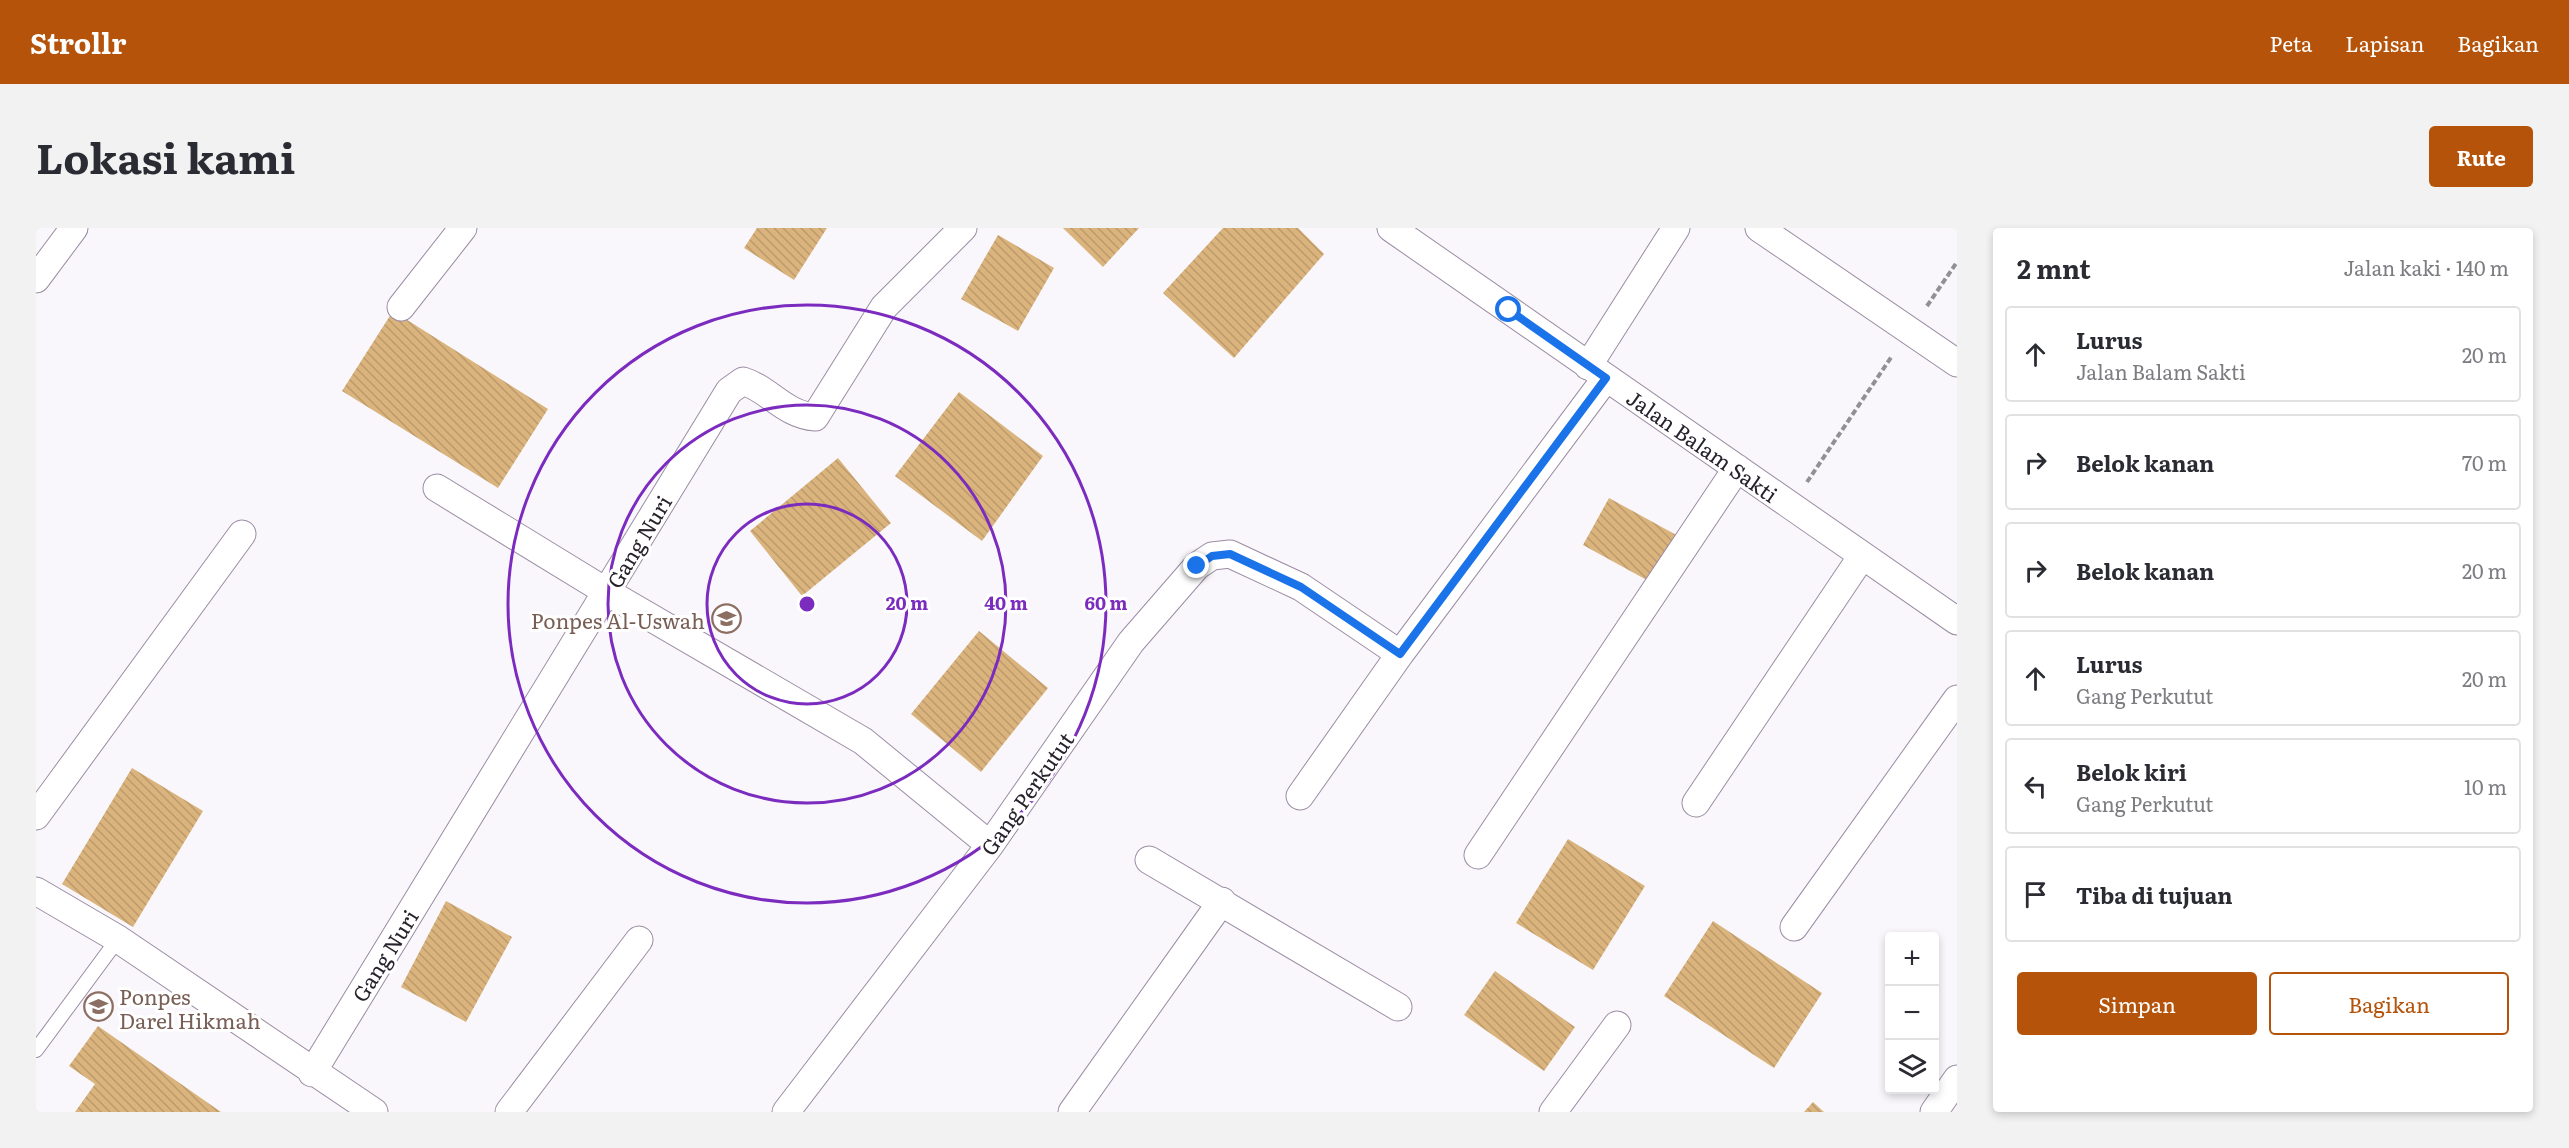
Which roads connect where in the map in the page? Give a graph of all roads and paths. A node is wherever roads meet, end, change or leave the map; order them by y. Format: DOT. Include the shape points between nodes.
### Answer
graph roads {
  1 [pos="74,228"];
  2 [pos="463,228"];
  3 [pos="963,228"];
  4 [pos="1391,228"];
  5 [pos="1676,228"];
  6 [pos="1759,228"];
  7 [pos="1957,262"];
  8 [pos="36,279"];
  9 [pos="401,307"];
  10 [pos="1910,331"];
  11 [pos="1957,363"];
  12 [pos="1597,372"];
  13 [pos="1737,468"];
  14 [pos="437,488"];
  15 [pos="1791,506"];
  16 [pos="242,534"];
  17 [pos="1863,556"];
  18 [pos="608,592"];
  19 [pos="1957,621"];
  20 [pos="1400,654"];
  21 [pos="1957,699"];
  22 [pos="1300,796"];
  23 [pos="1696,803"];
  24 [pos="36,816"];
  25 [pos="990,845"];
  26 [pos="1478,855"];
  27 [pos="1149,860"];
  28 [pos="36,891"];
  29 [pos="1222,901"];
  30 [pos="1794,927"];
  31 [pos="118,939"];
  32 [pos="639,940"];
  33 [pos="1398,1007"];
  34 [pos="1617,1026"];
  35 [pos="36,1050"];
  36 [pos="312,1072"];
  37 [pos="1957,1079"];
  38 [pos="374,1112"];
  39 [pos="509,1112"];
  40 [pos="786,1112"];
  41 [pos="1072,1112"];
  42 [pos="1553,1112"];
  43 [pos="1934,1112"];
  1 -- 8 [label="street"];
  2 -- 9 [label="street"];
  3 -- 18 [label="street, Gang Nuri" via="884,307 815,417 790,411 742,381 729,391"];
  4 -- 12 [label="street, Jalan Balam Sakti"];
  5 -- 12 [label="street"];
  6 -- 10 [label="street"];
  7 -- 10 [label="path"];
  10 -- 11 [label="street"];
  10 -- 15 [label="path"];
  12 -- 13 [label="street, Jalan Balam Sakti"];
  12 -- 20 [label="street"];
  13 -- 15 [label="street, Jalan Balam Sakti"];
  13 -- 26 [label="street"];
  14 -- 18 [label="street"];
  15 -- 17 [label="street, Jalan Balam Sakti"];
  16 -- 24 [label="street"];
  17 -- 19 [label="street, Jalan Balam Sakti"];
  17 -- 23 [label="street"];
  18 -- 25 [label="street" via="864,741"];
  18 -- 36 [label="street, Gang Nuri"];
  20 -- 22 [label="street"];
  20 -- 25 [label="street, Gang Perkutut" via="1301,587 1230,554 1212,556 1197,566 1131,642"];
  21 -- 30 [label="street"];
  25 -- 40 [label="street, Gang Perkutut"];
  27 -- 29 [label="street"];
  28 -- 31 [label="street"];
  29 -- 33 [label="street"];
  29 -- 41 [label="street"];
  31 -- 35 [label="lane"];
  31 -- 36 [label="street"];
  32 -- 39 [label="street"];
  34 -- 42 [label="street"];
  36 -- 38 [label="street"];
  37 -- 43 [label="street"];
}
